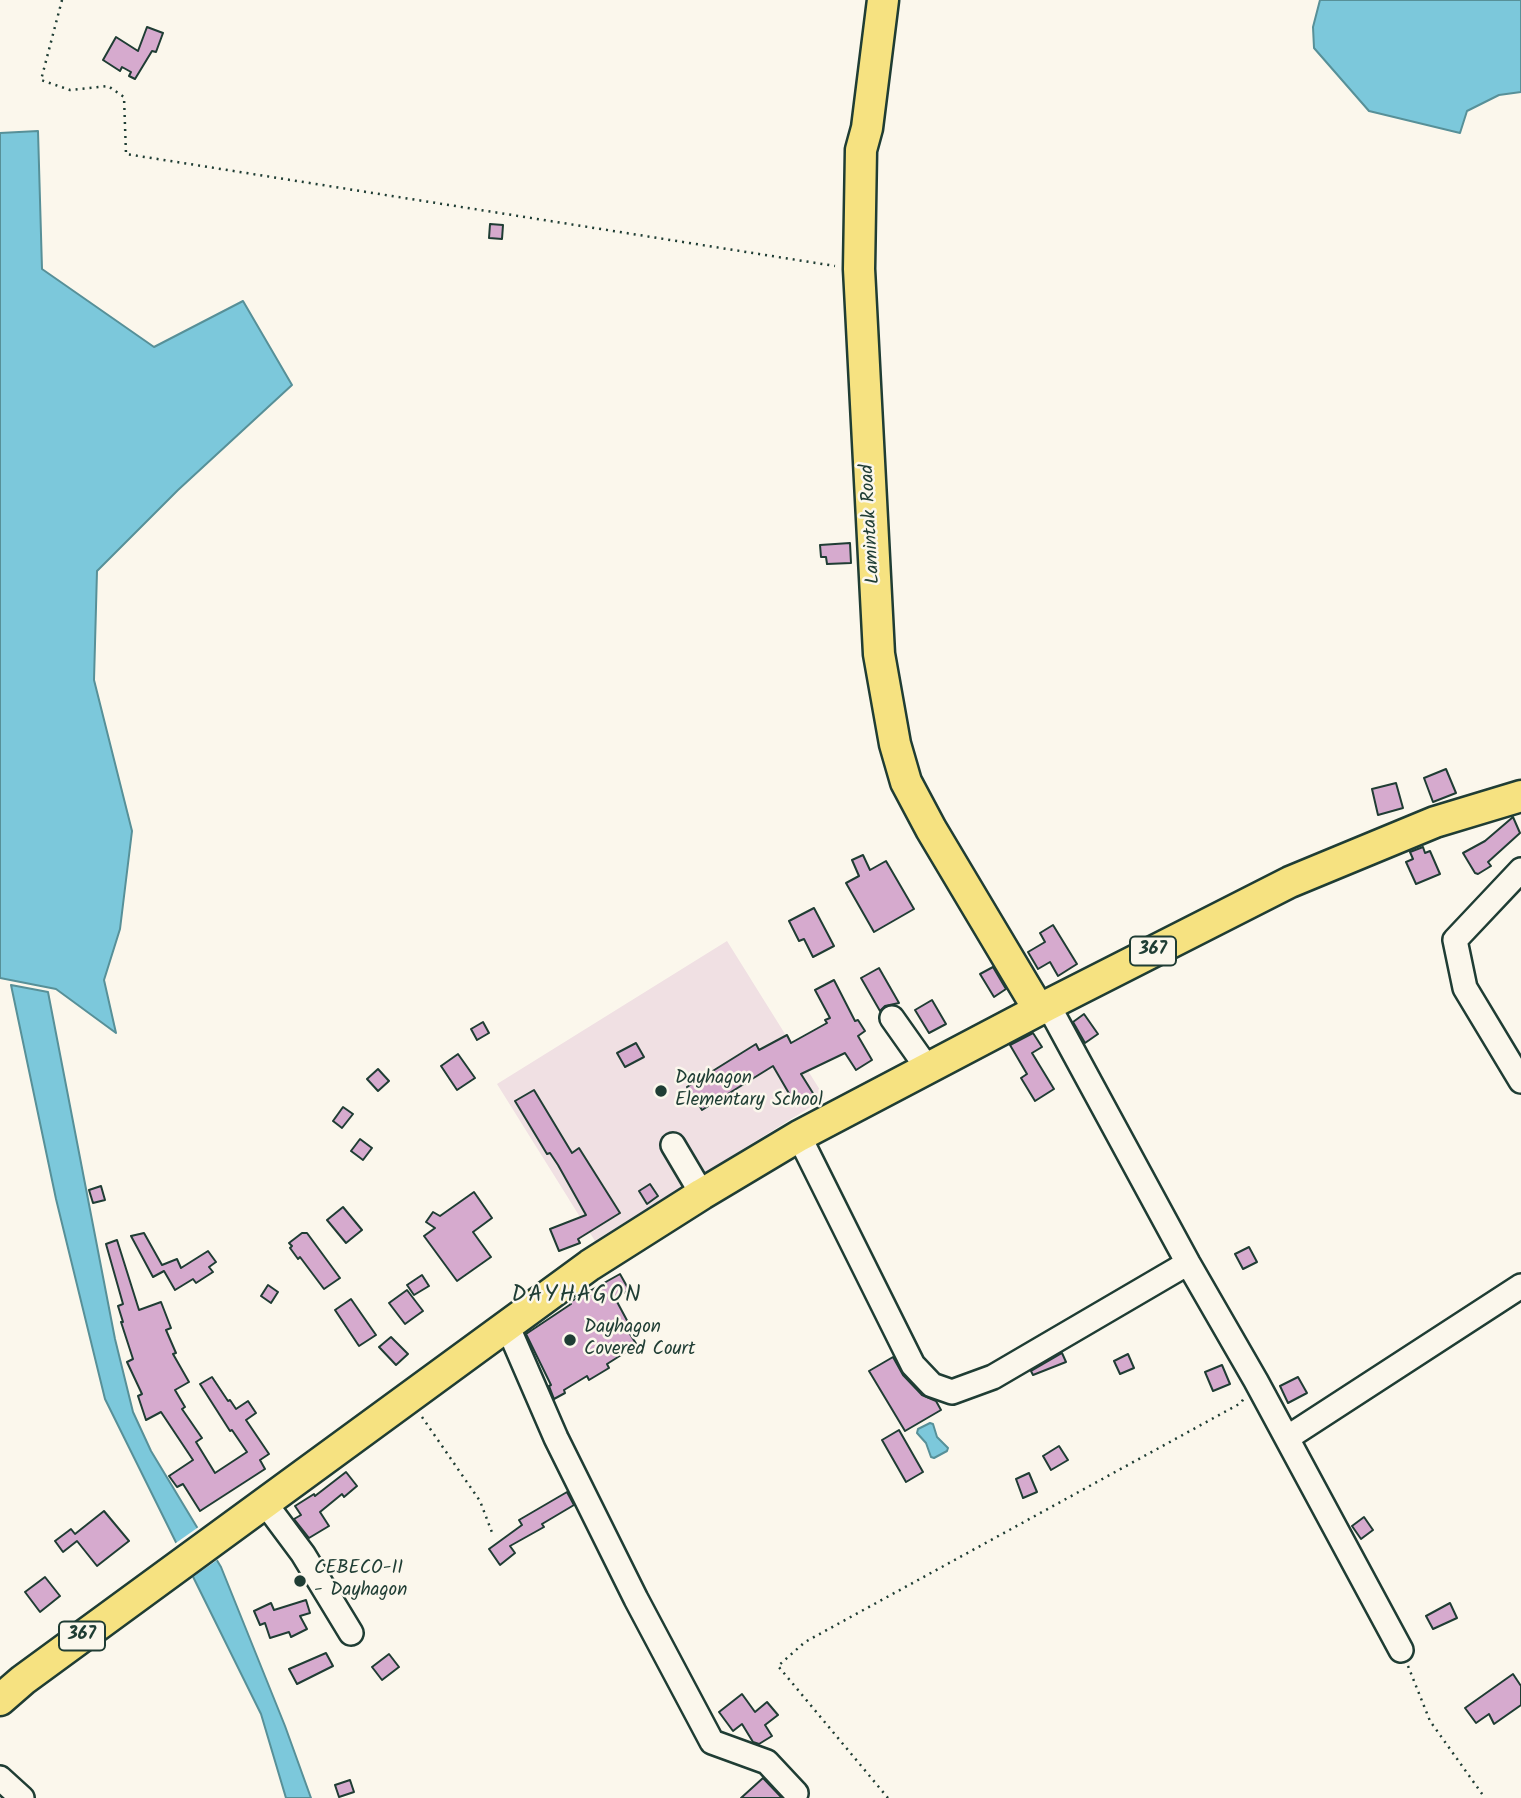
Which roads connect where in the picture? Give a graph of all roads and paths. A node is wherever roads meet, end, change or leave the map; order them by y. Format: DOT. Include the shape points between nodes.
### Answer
graph roads {
  1 [pos="62,0"];
  2 [pos="883,0"];
  3 [pos="859,269"];
  4 [pos="1521,796"];
  5 [pos="1521,870"];
  6 [pos="1043,1008"];
  7 [pos="892,1018"];
  8 [pos="928,1069"];
  9 [pos="1521,1081"];
  10 [pos="799,1136"];
  11 [pos="673,1145"];
  12 [pos="702,1194"];
  13 [pos="1188,1263"];
  14 [pos="1521,1286"];
  15 [pos="507,1325"];
  16 [pos="1256,1381"];
  17 [pos="412,1395"];
  18 [pos="1287,1438"];
  19 [pos="265,1503"];
  20 [pos="493,1535"];
  21 [pos="351,1633"];
  22 [pos="1401,1650"];
  23 [pos="0,1700"];
  24 [pos="0,1778"];
  25 [pos="796,1793"];
  26 [pos="22,1798"];
  27 [pos="888,1798"];
  28 [pos="1485,1798"];
  1 -- 3 [label="path" via="41,80 70,90 108,86 124,97 126,154"];
  2 -- 3 [label="main road, Lamintak Road" via="861,150"];
  3 -- 6 [label="main road, Lamintak Road" via="879,654 895,744 906,782 931,829"];
  4 -- 6 [label="main road, 367" via="1435,822 1290,882"];
  5 -- 9 [label="street" via="1455,940 1465,988"];
  6 -- 8 [label="main road, 367"];
  6 -- 13 [label="street"];
  7 -- 8 [label="street"];
  8 -- 10 [label="main road, 367"];
  10 -- 12 [label="main road, 367"];
  10 -- 13 [label="street" via="913,1365 932,1385 951,1392 993,1377"];
  11 -- 12 [label="street"];
  12 -- 15 [label="main road, 367" via="590,1265"];
  13 -- 16 [label="street"];
  14 -- 18 [label="street"];
  15 -- 17 [label="main road, 367"];
  15 -- 25 [label="street" via="556,1438 712,1742 767,1762"];
  16 -- 18 [label="street"];
  16 -- 27 [label="path" via="1241,1403 805,1642 778,1666"];
  17 -- 19 [label="main road, 367"];
  17 -- 20 [label="path" via="480,1501"];
  18 -- 22 [label="street"];
  19 -- 21 [label="street" via="303,1554"];
  19 -- 23 [label="main road, 367"];
  22 -- 28 [label="path" via="1430,1721"];
  24 -- 26 [label="street"];
}
